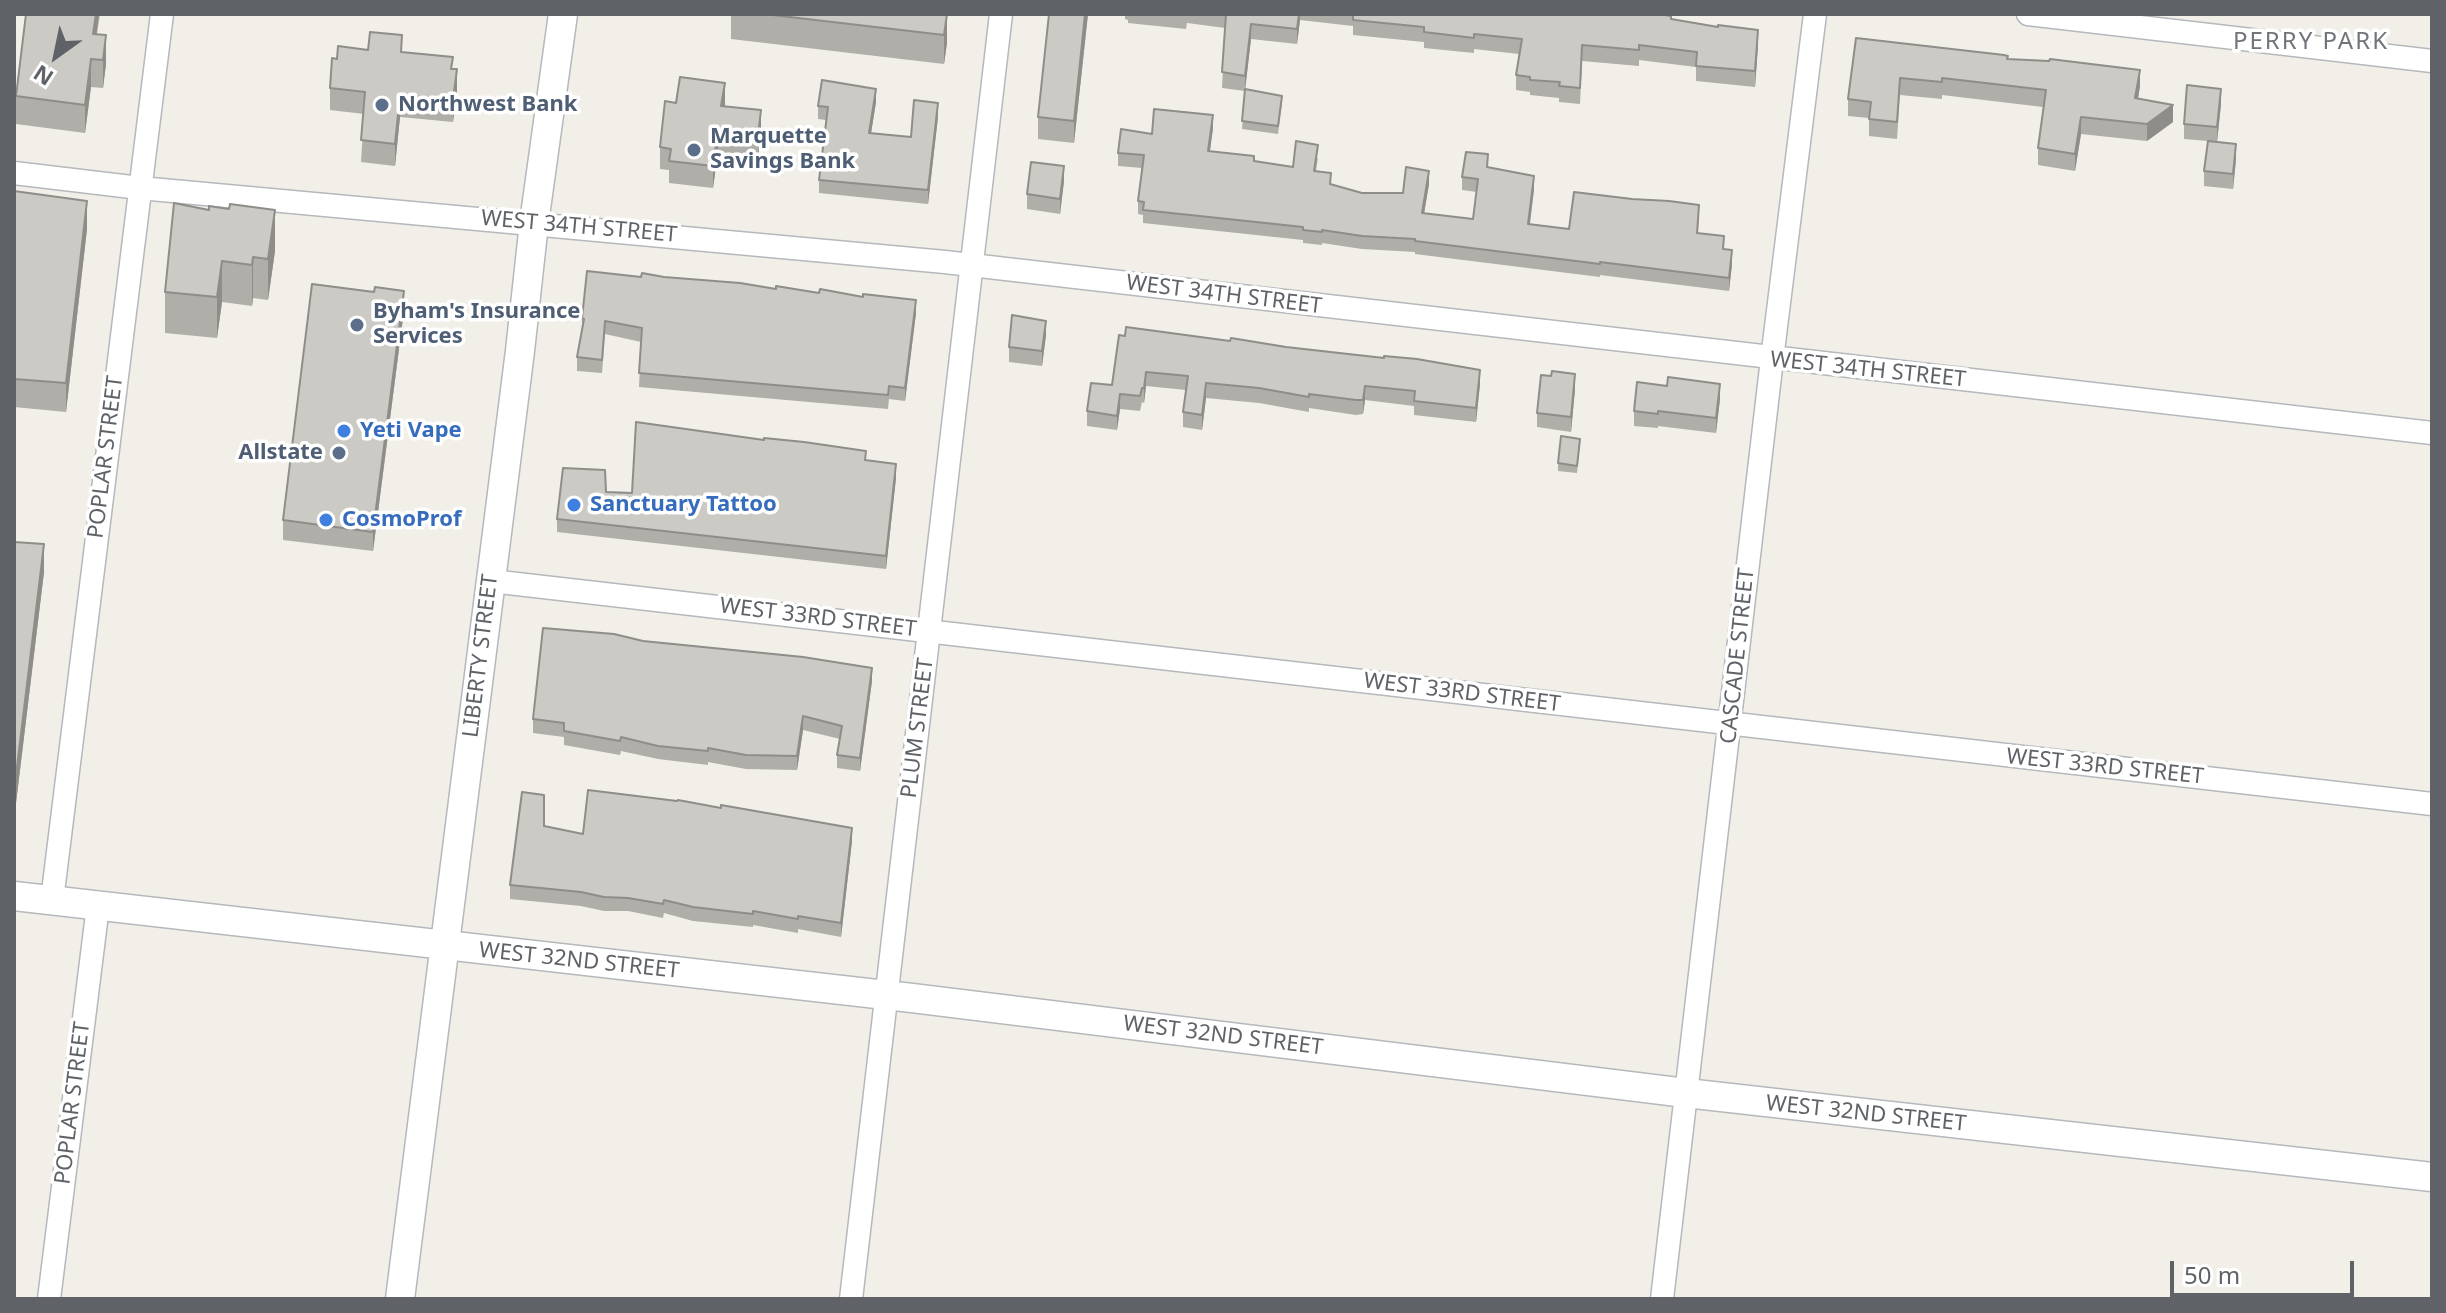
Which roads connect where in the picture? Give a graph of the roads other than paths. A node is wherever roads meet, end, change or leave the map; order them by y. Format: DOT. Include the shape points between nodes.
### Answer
graph roads {
  1 [pos="162,14"];
  2 [pos="563,14"];
  3 [pos="1001,14"];
  4 [pos="1815,14"];
  5 [pos="2028,14"];
  6 [pos="2432,61"];
  7 [pos="14,173"];
  8 [pos="140,188"];
  9 [pos="534,223"];
  10 [pos="972,266"];
  11 [pos="1772,359"];
  12 [pos="2432,433"];
  13 [pos="491,581"];
  14 [pos="929,631"];
  15 [pos="1731,724"];
  16 [pos="2432,804"];
  17 [pos="14,896"];
  18 [pos="52,900"];
  19 [pos="98,906"];
  20 [pos="444,946"];
  21 [pos="887,995"];
  22 [pos="1686,1093"];
  23 [pos="2432,1177"];
  24 [pos="49,1299"];
  25 [pos="400,1299"];
  26 [pos="851,1299"];
  27 [pos="1662,1299"];
  1 -- 8 [label="street, POPLAR STREET"];
  2 -- 9 [label="street, LIBERTY STREET"];
  3 -- 10 [label="street, PLUM STREET"];
  4 -- 11 [label="street, CASCADE STREET"];
  5 -- 6 [label="street"];
  7 -- 8 [label="street, WEST 34TH STREET"];
  8 -- 9 [label="street, WEST 34TH STREET"];
  8 -- 18 [label="street, POPLAR STREET"];
  9 -- 10 [label="street, WEST 34TH STREET"];
  9 -- 13 [label="street, LIBERTY STREET"];
  10 -- 11 [label="street, WEST 34TH STREET"];
  10 -- 14 [label="street, PLUM STREET"];
  11 -- 12 [label="street, WEST 34TH STREET"];
  11 -- 15 [label="street, CASCADE STREET"];
  13 -- 14 [label="street, WEST 33RD STREET"];
  13 -- 20 [label="street, LIBERTY STREET"];
  14 -- 15 [label="street, WEST 33RD STREET"];
  14 -- 21 [label="street, PLUM STREET"];
  15 -- 16 [label="street, WEST 33RD STREET"];
  15 -- 22 [label="street, CASCADE STREET"];
  17 -- 18 [label="street, WEST 32ND STREET"];
  18 -- 19 [label="street, WEST 32ND STREET"];
  19 -- 20 [label="street, WEST 32ND STREET"];
  19 -- 24 [label="street, POPLAR STREET"];
  20 -- 21 [label="street, WEST 32ND STREET"];
  20 -- 25 [label="street, LIBERTY STREET"];
  21 -- 22 [label="street, WEST 32ND STREET"];
  21 -- 26 [label="street, PLUM STREET"];
  22 -- 23 [label="street, WEST 32ND STREET"];
  22 -- 27 [label="street, CASCADE STREET"];
}
